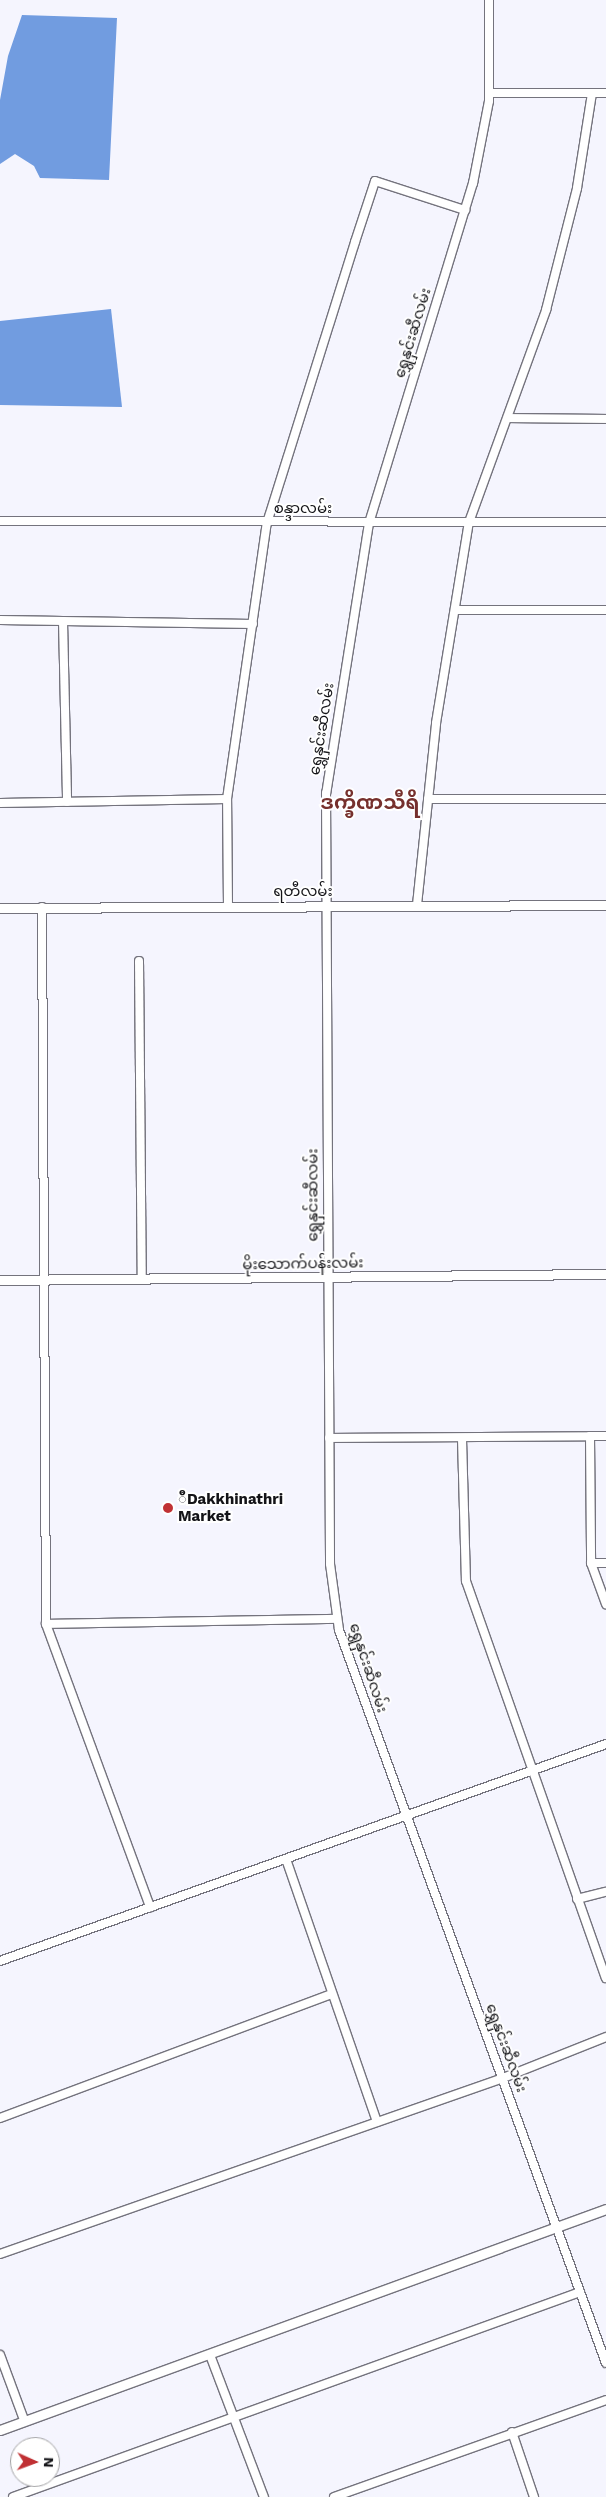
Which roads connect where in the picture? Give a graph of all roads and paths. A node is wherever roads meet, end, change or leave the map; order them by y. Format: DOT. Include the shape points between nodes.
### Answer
graph roads {
  1 [pos="489,0"];
  2 [pos="489,93"];
  3 [pos="592,93"];
  4 [pos="606,93"];
  5 [pos="465,210"];
  6 [pos="508,418"];
  7 [pos="606,419"];
  8 [pos="0,521"];
  9 [pos="469,522"];
  10 [pos="606,522"];
  11 [pos="268,523"];
  12 [pos="369,523"];
  13 [pos="455,610"];
  14 [pos="606,610"];
  15 [pos="0,620"];
  16 [pos="63,621"];
  17 [pos="253,624"];
  18 [pos="227,799"];
  19 [pos="428,799"];
  20 [pos="606,799"];
  21 [pos="68,802"];
  22 [pos="0,803"];
  23 [pos="416,905"];
  24 [pos="606,905"];
  25 [pos="228,906"];
  26 [pos="325,906"];
  27 [pos="42,907"];
  28 [pos="0,908"];
  29 [pos="139,961"];
  30 [pos="606,1274"];
  31 [pos="327,1278"];
  32 [pos="0,1280"];
  33 [pos="46,1280"];
  34 [pos="142,1280"];
  35 [pos="590,1436"];
  36 [pos="606,1436"];
  37 [pos="329,1438"];
  38 [pos="462,1439"];
  39 [pos="591,1563"];
  40 [pos="606,1563"];
  41 [pos="606,1604"];
  42 [pos="337,1620"];
  43 [pos="46,1624"];
  44 [pos="606,1744"];
  45 [pos="531,1772"];
  46 [pos="405,1817"];
  47 [pos="286,1859"];
  48 [pos="606,1892"];
  49 [pos="577,1899"];
  50 [pos="150,1907"];
  51 [pos="0,1961"];
  52 [pos="606,1978"];
  53 [pos="332,1994"];
  54 [pos="606,2036"];
  55 [pos="503,2078"];
  56 [pos="0,2118"];
  57 [pos="377,2122"];
  58 [pos="606,2209"];
  59 [pos="556,2226"];
  60 [pos="0,2254"];
  61 [pos="580,2292"];
  62 [pos="0,2355"];
  63 [pos="210,2355"];
  64 [pos="606,2364"];
  65 [pos="606,2400"];
  66 [pos="233,2418"];
  67 [pos="24,2420"];
  68 [pos="0,2430"];
  69 [pos="512,2432"];
  70 [pos="13,2497"];
  71 [pos="264,2497"];
  72 [pos="334,2497"];
  73 [pos="534,2497"];
  1 -- 2 [label="street, ရွှေနှင်းဆီလမ်း"];
  2 -- 3 [label="street"];
  2 -- 5 [label="street, ရွှေနှင်းဆီလမ်း"];
  3 -- 4 [label="street"];
  3 -- 6 [label="street" via="577,188 546,310"];
  5 -- 11 [label="street" via="375,181"];
  5 -- 12 [label="street, ရွှေနှင်းဆီလမ်း"];
  6 -- 7 [label="street"];
  6 -- 9 [label="street"];
  8 -- 11 [label="street, စန္ဒာလမ်း"];
  9 -- 10 [label="street, စန္ဒာလမ်း"];
  9 -- 12 [label="street, စန္ဒာလမ်း"];
  9 -- 13 [label="street"];
  11 -- 12 [label="street, စန္ဒာလမ်း"];
  11 -- 17 [label="street"];
  12 -- 26 [label="street, ရွှေနှင်းဆီလမ်း" via="326,793"];
  13 -- 14 [label="street"];
  13 -- 19 [label="street"];
  15 -- 16 [label="street"];
  16 -- 17 [label="street"];
  16 -- 21 [label="street"];
  17 -- 18 [label="street"];
  18 -- 21 [label="street"];
  18 -- 25 [label="street"];
  19 -- 20 [label="street"];
  19 -- 23 [label="street"];
  21 -- 22 [label="street"];
  23 -- 24 [label="street, ရတီလမ်း"];
  23 -- 26 [label="street, ရတီလမ်း"];
  25 -- 26 [label="street, ရတီလမ်း"];
  25 -- 27 [label="street, ရတီလမ်း"];
  26 -- 31 [label="street, ရွှေနှင်းဆီလမ်း"];
  27 -- 28 [label="street, ရတီလမ်း"];
  27 -- 33 [label="street"];
  29 -- 34 [label="street"];
  30 -- 31 [label="street, မိုးသောက်ပန်းလမ်း"];
  31 -- 34 [label="street, မိုးသောက်ပန်းလမ်း"];
  31 -- 37 [label="street, ရွှေနှင်းဆီလမ်း"];
  32 -- 33 [label="street, မိုးသောက်ပန်းလမ်း"];
  33 -- 34 [label="street, မိုးသောက်ပန်းလမ်း"];
  33 -- 43 [label="street"];
  35 -- 36 [label="street"];
  35 -- 38 [label="street"];
  35 -- 39 [label="street"];
  37 -- 38 [label="street"];
  37 -- 42 [label="street, ရွှေနှင်းဆီလမ်း" via="330,1564"];
  38 -- 45 [label="street" via="466,1581"];
  39 -- 40 [label="street"];
  39 -- 41 [label="street"];
  42 -- 43 [label="street"];
  42 -- 46 [label="street, ရွှေနှင်းဆီလမ်း"];
  43 -- 50 [label="street"];
  44 -- 45 [label="street"];
  45 -- 46 [label="street"];
  45 -- 49 [label="street"];
  46 -- 47 [label="street"];
  46 -- 55 [label="street, ရွှေနှင်းဆီလမ်း"];
  47 -- 50 [label="street"];
  47 -- 53 [label="street"];
  48 -- 49 [label="street"];
  49 -- 52 [label="street"];
  50 -- 51 [label="street"];
  53 -- 56 [label="street"];
  53 -- 57 [label="street"];
  54 -- 55 [label="street"];
  55 -- 57 [label="street"];
  55 -- 59 [label="street, ရွှေနှင်းဆီလမ်း"];
  57 -- 60 [label="street"];
  58 -- 59 [label="street"];
  59 -- 61 [label="street, ရွှေနှင်းဆီလမ်း"];
  59 -- 63 [label="street"];
  61 -- 64 [label="street, ရွှေနှင်းဆီလမ်း"];
  61 -- 66 [label="street"];
  62 -- 67 [label="street"];
  63 -- 66 [label="street"];
  63 -- 67 [label="street"];
  65 -- 69 [label="street"];
  66 -- 70 [label="street"];
  66 -- 71 [label="street"];
  67 -- 68 [label="street"];
  69 -- 72 [label="street"];
  69 -- 73 [label="street"];
}
